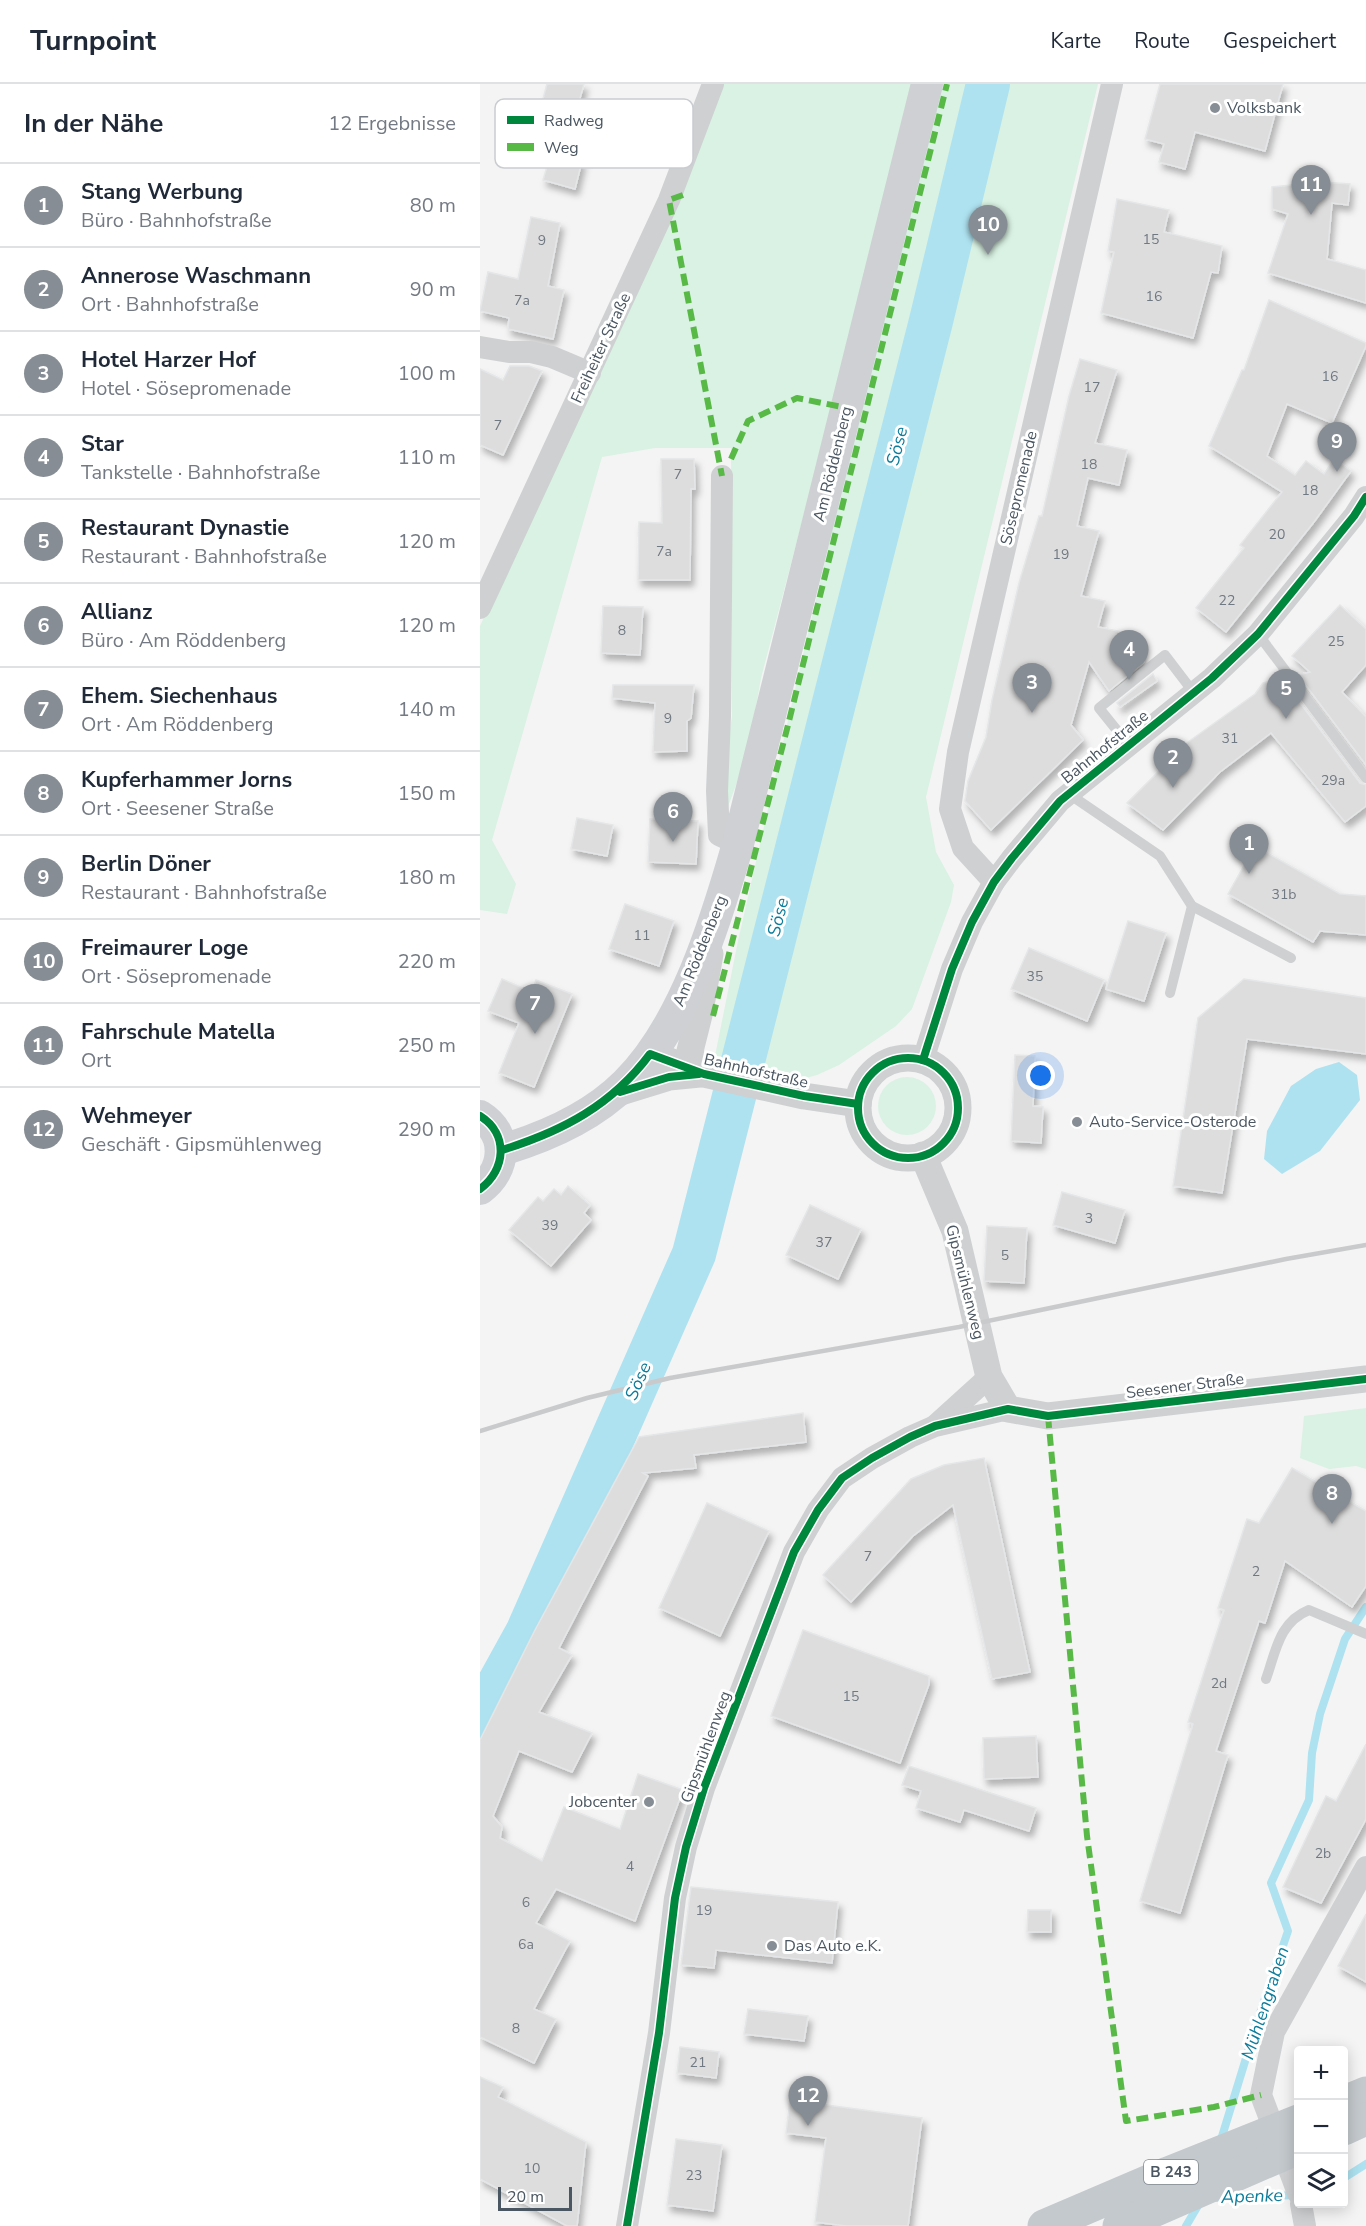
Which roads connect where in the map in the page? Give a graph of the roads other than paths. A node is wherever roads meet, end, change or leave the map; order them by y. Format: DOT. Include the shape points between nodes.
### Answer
graph roads {
  1 [pos="713,84"];
  2 [pos="927,84"];
  3 [pos="1112,84"];
  4 [pos="693,137"];
  5 [pos="681,168"];
  6 [pos="480,347"];
  7 [pos="590,373"];
  8 [pos="722,476"];
  9 [pos="1366,497"];
  10 [pos="480,608"];
  11 [pos="1258,634"];
  12 [pos="1194,693"];
  13 [pos="1128,744"];
  14 [pos="1366,778"];
  15 [pos="1069,794"];
  16 [pos="738,844"];
  17 [pos="994,882"];
  18 [pos="1192,906"];
  19 [pos="714,920"];
  20 [pos="1291,958"];
  21 [pos="1170,993"];
  22 [pos="650,1053"];
  23 [pos="923,1060"];
  24 [pos="700,1072"];
  25 [pos="614,1094"];
  26 [pos="858,1104"];
  27 [pos="480,1116"];
  28 [pos="502,1150"];
  29 [pos="923,1155"];
  30 [pos="480,1189"];
  31 [pos="989,1377"];
  32 [pos="1366,1379"];
  33 [pos="1008,1409"];
  34 [pos="935,1426"];
  35 [pos="1366,1634"];
  36 [pos="1266,1678"];
  37 [pos="1366,1867"];
  38 [pos="1366,2093"];
  39 [pos="1348,2101"];
  40 [pos="1366,2119"];
  41 [pos="1294,2123"];
  42 [pos="1348,2126"];
  43 [pos="1294,2150"];
  44 [pos="1294,2184"];
  45 [pos="627,2226"];
  46 [pos="1044,2226"];
  47 [pos="1119,2226"];
  1 -- 4 [label="street, Freiheiter Straße"];
  2 -- 16 [label="main road, Am Röddenberg"];
  3 -- 17 [label="street, Sösepromenade" via="958,752 950,809 963,848"];
  5 -- 7 [label="street, Freiheiter Straße"];
  6 -- 7 [label="street" via="531,352"];
  7 -- 10 [label="street, Freiheiter Straße"];
  8 -- 16 [label="street" via="717,791 719,835"];
  9 -- 11 [label="street, Bahnhofstraße"];
  11 -- 12 [label="street, Bahnhofstraße"];
  11 -- 14 [label="lane"];
  12 -- 13 [label="street, Bahnhofstraße"];
  12 -- 13 [label="lane" via="1165,655 1139,675 1099,708"];
  13 -- 15 [label="street, Bahnhofstraße"];
  15 -- 17 [label="street, Bahnhofstraße"];
  15 -- 18 [label="lane" via="1160,856"];
  16 -- 19 [label="main road, Am Röddenberg"];
  17 -- 23 [label="street, Bahnhofstraße" via="952,969"];
  18 -- 20 [label="lane"];
  18 -- 21 [label="lane"];
  19 -- 22 [label="main road, Am Röddenberg" via="681,1003"];
  19 -- 24 [label="street" via="710,961 690,1051"];
  22 -- 24 [label="street, Bahnhofstraße"];
  22 -- 25 [label="main road, Am Röddenberg"];
  23 -- 26 [label="street" via="899,1058 888,1062 872,1073"];
  23 -- 29 [label="street" via="947,1076 958,1105 952,1132 942,1144"];
  24 -- 25 [label="street"];
  24 -- 26 [label="street, Bahnhofstraße"];
  25 -- 28 [label="main road" via="570,1123"];
  26 -- 29 [label="street" via="865,1133 877,1147 908,1158"];
  27 -- 28 [label="main road" via="496,1132"];
  28 -- 30 [label="main road" via="496,1173"];
  29 -- 31 [label="street, Gipsmühlenweg" via="954,1231"];
  31 -- 33 [label="street, Gipsmühlenweg"];
  31 -- 34 [label="street, Gipsmühlenweg"];
  32 -- 33 [label="street, Seesener Straße" via="1048,1416"];
  33 -- 34 [label="street, Gipsmühlenweg"];
  34 -- 45 [label="street, Gipsmühlenweg" via="842,1478 794,1552 764,1627 686,1847 675,1898 659,2033"];
  35 -- 36 [label="lane" via="1309,1610 1299,1614 1285,1626"];
  37 -- 44 [label="street" via="1274,2032 1262,2095"];
  38 -- 39 [label="highway"];
  40 -- 42 [label="highway"];
  41 -- 46 [label="highway, B 243"];
  43 -- 47 [label="highway, B 243"];
}
